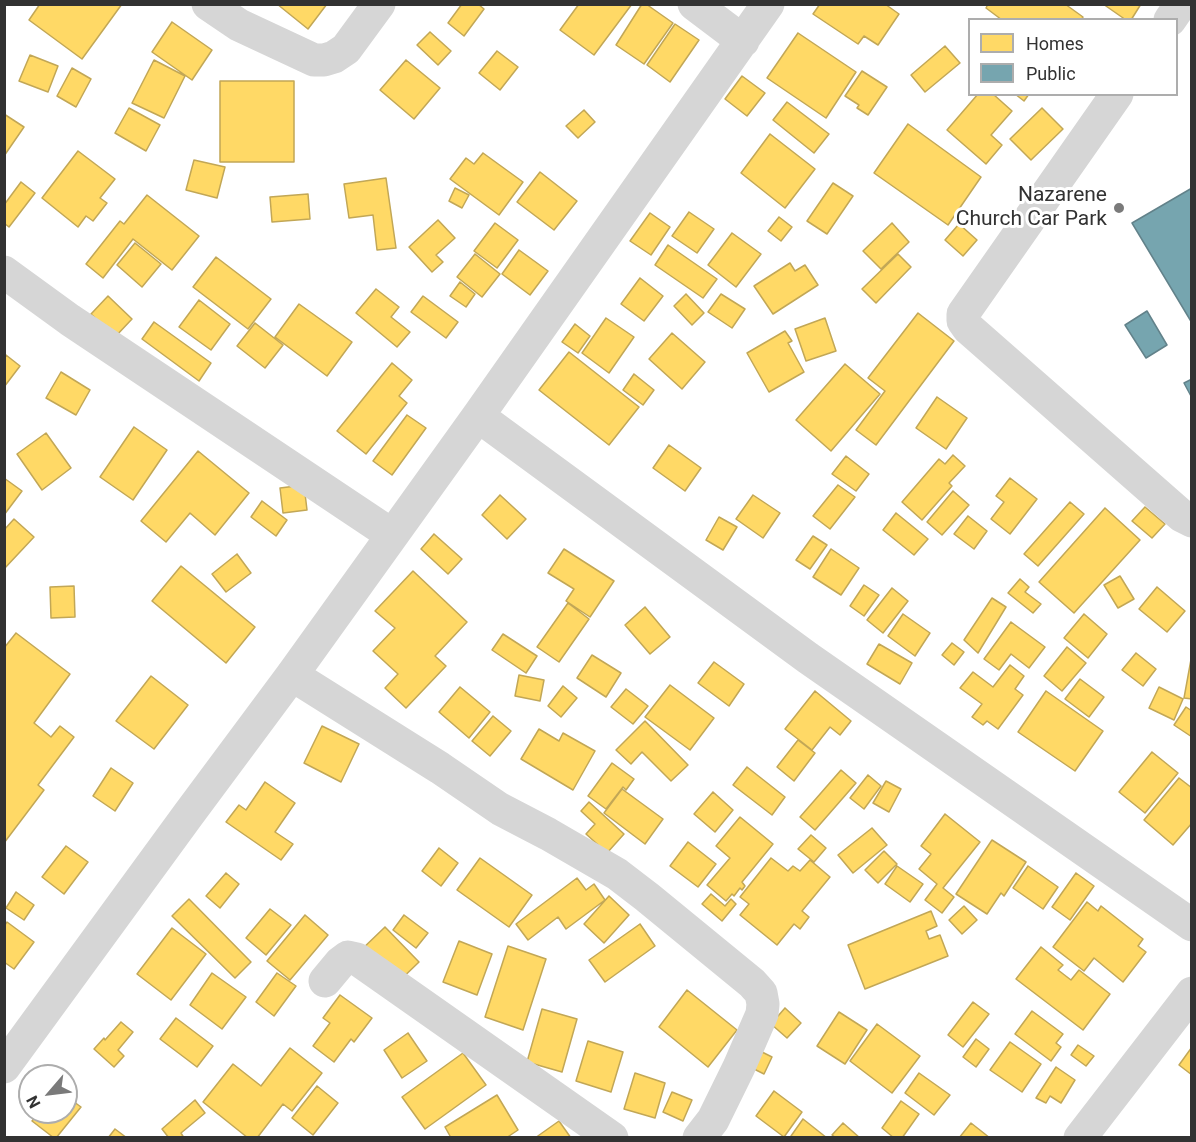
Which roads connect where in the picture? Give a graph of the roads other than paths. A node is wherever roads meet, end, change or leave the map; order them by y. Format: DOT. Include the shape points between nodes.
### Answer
graph roads {
  1 [pos="208,4"];
  2 [pos="380,4"];
  3 [pos="694,4"];
  4 [pos="768,4"];
  5 [pos="1181,4"];
  6 [pos="1171,18"];
  7 [pos="743,41"];
  8 [pos="1116,96"];
  9 [pos="4,272"];
  10 [pos="478,416"];
  11 [pos="1191,521"];
  12 [pos="392,535"];
  13 [pos="292,675"];
  14 [pos="1191,925"];
  15 [pos="325,981"];
  16 [pos="1191,993"];
  17 [pos="9,1049"];
  18 [pos="612,1137"];
  19 [pos="699,1137"];
  20 [pos="1080,1137"];
  1 -- 2 [label="street" via="239,25 314,60 324,60 346,49"];
  3 -- 7 [label="street"];
  4 -- 7 [label="street"];
  5 -- 6 [label="street"];
  7 -- 10 [label="street"];
  8 -- 11 [label="street" via="963,314 963,321"];
  9 -- 12 [label="street"];
  10 -- 12 [label="street"];
  10 -- 14 [label="street" via="808,658"];
  12 -- 13 [label="street"];
  13 -- 17 [label="street"];
  13 -- 19 [label="street" via="500,809 617,874 761,993 762,1014 713,1120"];
  15 -- 18 [label="street" via="348,957 357,959"];
  16 -- 20 [label="street"];
}
